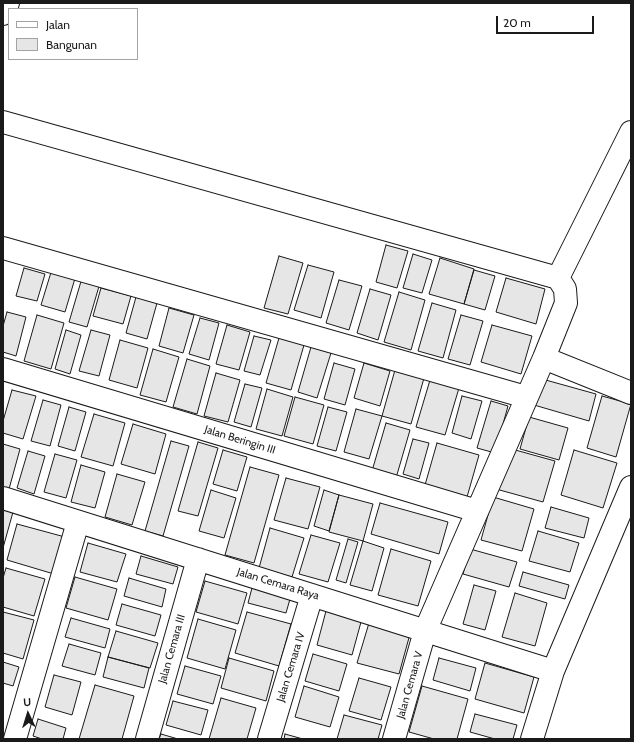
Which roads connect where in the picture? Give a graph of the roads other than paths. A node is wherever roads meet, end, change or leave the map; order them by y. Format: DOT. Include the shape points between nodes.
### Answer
graph roads {
  1 [pos="8,3"];
  2 [pos="3,14"];
  3 [pos="3,122"];
  4 [pos="631,132"];
  5 [pos="3,248"];
  6 [pos="558,278"];
  7 [pos="544,358"];
  8 [pos="3,369"];
  9 [pos="631,393"];
  10 [pos="526,397"];
  11 [pos="631,487"];
  12 [pos="3,498"];
  13 [pos="477,511"];
  14 [pos="78,522"];
  15 [pos="198,560"];
  16 [pos="312,595"];
  17 [pos="425,631"];
  18 [pos="553,671"];
  19 [pos="15,739"];
  20 [pos="147,739"];
  21 [pos="269,739"];
  22 [pos="394,739"];
  23 [pos="532,739"];
  1 -- 2 [label="street"];
  3 -- 6 [label="street"];
  4 -- 6 [label="street"];
  5 -- 10 [label="street"];
  6 -- 7 [label="street, Jalan Cemara V" via="565,289 566,303"];
  7 -- 9 [label="street"];
  7 -- 10 [label="street, Jalan Cemara V"];
  8 -- 13 [label="street, Jalan Beringin III"];
  10 -- 13 [label="street, Jalan Cemara V"];
  11 -- 18 [label="street"];
  12 -- 14 [label="street, Jalan Cemara Raya"];
  13 -- 17 [label="street, Jalan Cemara V"];
  14 -- 15 [label="street, Jalan Cemara Raya"];
  14 -- 19 [label="street"];
  15 -- 16 [label="street, Jalan Cemara Raya"];
  15 -- 20 [label="street, Jalan Cemara III"];
  16 -- 17 [label="street, Jalan Cemara Raya"];
  16 -- 21 [label="street, Jalan Cemara IV"];
  17 -- 18 [label="street, Jalan Cemara Raya"];
  17 -- 22 [label="street, Jalan Cemara V"];
  18 -- 23 [label="street"];
}
